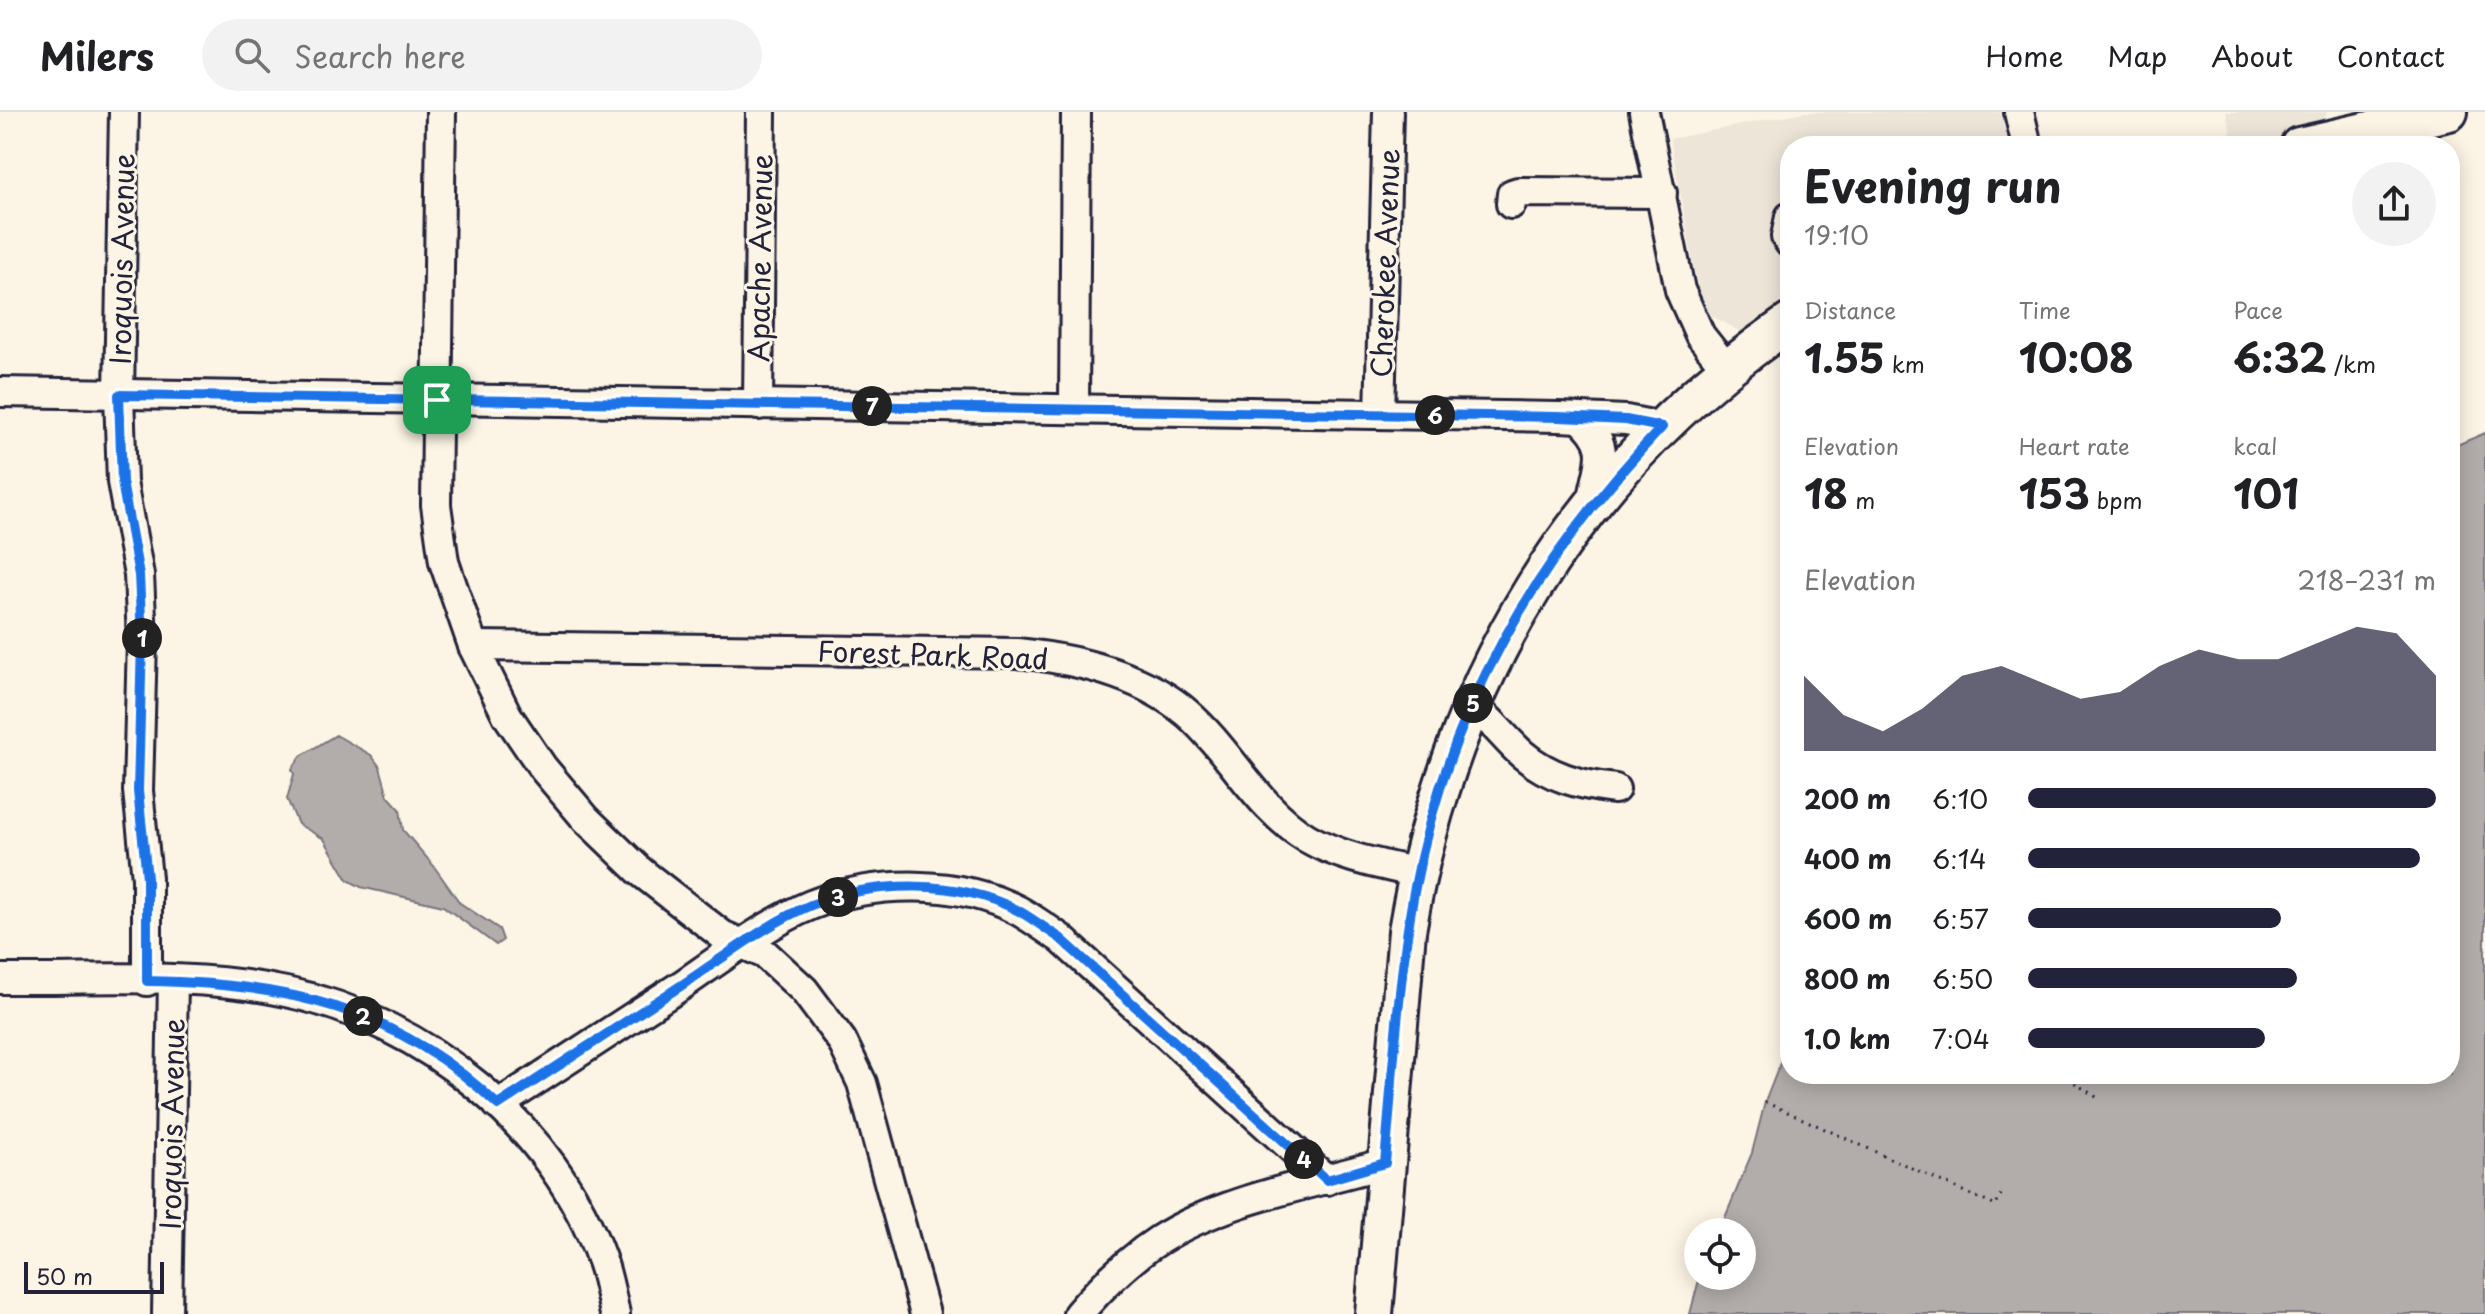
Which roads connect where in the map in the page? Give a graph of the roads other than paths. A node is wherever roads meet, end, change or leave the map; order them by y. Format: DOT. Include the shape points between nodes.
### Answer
graph roads {
  1 [pos="124,112"];
  2 [pos="441,112"];
  3 [pos="761,112"];
  4 [pos="1076,112"];
  5 [pos="1388,112"];
  6 [pos="1644,112"];
  7 [pos="2019,112"];
  8 [pos="2449,112"];
  9 [pos="2343,124"];
  10 [pos="2025,136"];
  11 [pos="2319,136"];
  12 [pos="1662,193"];
  13 [pos="1511,204"];
  14 [pos="1780,329"];
  15 [pos="1727,369"];
  16 [pos="0,392"];
  17 [pos="119,395"];
  18 [pos="437,400"];
  19 [pos="758,405"];
  20 [pos="1074,409"];
  21 [pos="1380,414"];
  22 [pos="1580,418"];
  23 [pos="1662,427"];
  24 [pos="1592,504"];
  25 [pos="473,646"];
  26 [pos="1472,705"];
  27 [pos="1615,789"];
  28 [pos="1418,873"];
  29 [pos="744,944"];
  30 [pos="0,979"];
  31 [pos="160,981"];
  32 [pos="498,1105"];
  33 [pos="1385,1163"];
  34 [pos="1327,1180"];
  35 [pos="167,1314"];
  36 [pos="615,1314"];
  37 [pos="925,1314"];
  38 [pos="1078,1314"];
  39 [pos="1374,1314"];
  1 -- 17 [label="street, Iroquois Avenue"];
  2 -- 18 [label="street"];
  3 -- 19 [label="street, Apache Avenue"];
  4 -- 20 [label="street"];
  5 -- 21 [label="street, Cherokee Avenue"];
  6 -- 12 [label="street"];
  7 -- 10 [label="street"];
  8 -- 9 [label="main road"];
  9 -- 11 [label="main road"];
  12 -- 13 [label="street" via="1518,192 1512,194"];
  12 -- 15 [label="street" via="1686,304 1700,335"];
  14 -- 15 [label="main road"];
  15 -- 23 [label="main road"];
  16 -- 17 [label="street"];
  17 -- 18 [label="street"];
  17 -- 31 [label="street, Iroquois Avenue" via="122,482 139,575 138,791"];
  18 -- 19 [label="street"];
  18 -- 25 [label="street" via="436,505 444,562"];
  19 -- 20 [label="street"];
  20 -- 21 [label="street"];
  21 -- 22 [label="street"];
  22 -- 23 [label="street"];
  22 -- 24 [label="street" via="1603,451"];
  23 -- 24 [label="main road"];
  24 -- 26 [label="main road" via="1525,601"];
  25 -- 28 [label="street, Forest Park Road" via="1060,657 1144,687 1188,714 1278,815 1306,837 1348,857"];
  25 -- 29 [label="street" via="507,715 586,819 641,872 722,935"];
  26 -- 27 [label="street" via="1551,774"];
  26 -- 28 [label="main road" via="1450,756"];
  28 -- 33 [label="main road" via="1404,957"];
  29 -- 32 [label="street"];
  29 -- 34 [label="street" via="810,906 890,887 930,887 1018,910 1060,938"];
  29 -- 37 [label="street" via="765,954 804,990 842,1041 862,1083"];
  30 -- 31 [label="street"];
  31 -- 32 [label="street" via="241,985 338,1006 438,1056"];
  31 -- 35 [label="street, Iroquois Avenue"];
  32 -- 36 [label="street" via="549,1163 578,1211 603,1262"];
  33 -- 34 [label="street"];
  33 -- 39 [label="main road"];
  34 -- 38 [label="street" via="1209,1216 1160,1240"];
}
